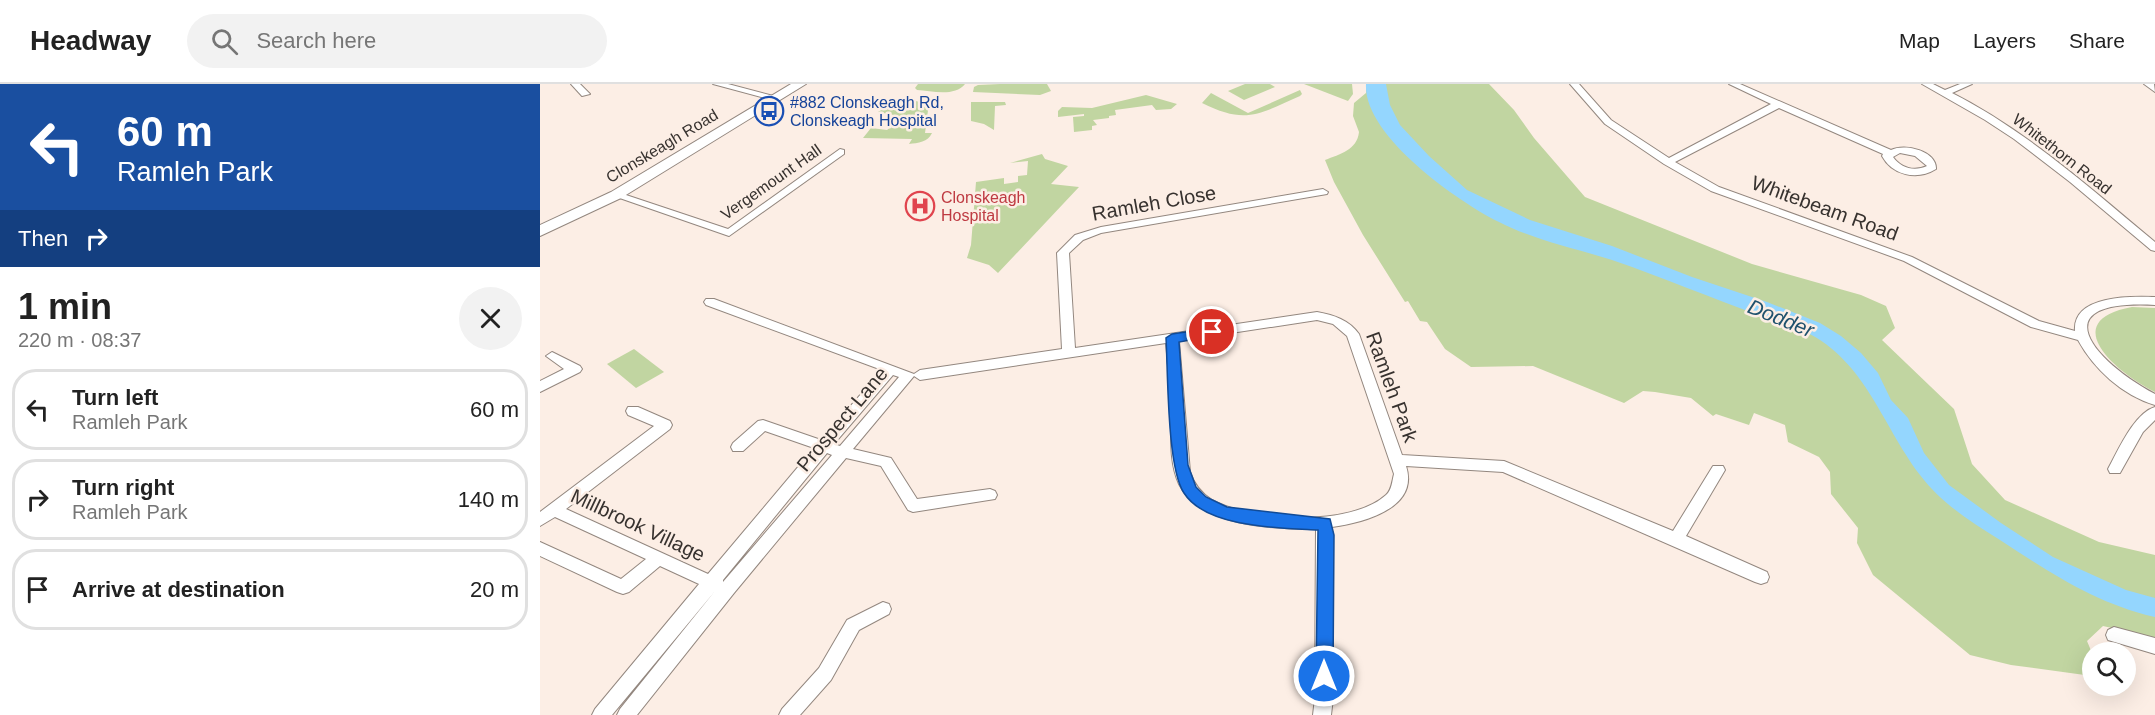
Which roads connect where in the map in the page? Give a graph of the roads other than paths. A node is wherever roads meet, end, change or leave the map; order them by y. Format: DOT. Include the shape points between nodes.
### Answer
graph roads {
  1 [pos="575,84"];
  2 [pos="717,84"];
  3 [pos="800,84"];
  4 [pos="1574,84"];
  5 [pos="1733,84"];
  6 [pos="1926,84"];
  7 [pos="1968,84"];
  8 [pos="2148,84"];
  9 [pos="2155,89"];
  10 [pos="1945,93"];
  11 [pos="585,94"];
  12 [pos="776,99"];
  13 [pos="1779,104"];
  14 [pos="840,152"];
  15 [pos="1889,153"];
  16 [pos="1668,162"];
  17 [pos="1323,192"];
  18 [pos="616,195"];
  19 [pos="540,231"];
  20 [pos="2155,248"];
  21 [pos="2155,301"];
  22 [pos="710,302"];
  23 [pos="2083,337"];
  24 [pos="1172,338"];
  25 [pos="1069,353"];
  26 [pos="552,356"];
  27 [pos="890,370"];
  28 [pos="920,375"];
  29 [pos="540,387"];
  30 [pos="2155,400"];
  31 [pos="633,411"];
  32 [pos="2155,412"];
  33 [pos="738,447"];
  34 [pos="823,447"];
  35 [pos="841,452"];
  36 [pos="1396,460"];
  37 [pos="2115,469"];
  38 [pos="1718,470"];
  39 [pos="990,495"];
  40 [pos="554,510"];
  41 [pos="540,520"];
  42 [pos="1324,524"];
  43 [pos="1676,539"];
  44 [pos="540,549"];
  45 [pos="658,559"];
  46 [pos="1761,577"];
  47 [pos="711,583"];
  48 [pos="728,588"];
  49 [pos="883,609"];
  50 [pos="2114,636"];
  51 [pos="2155,646"];
  52 [pos="601,715"];
  53 [pos="626,715"];
  54 [pos="788,715"];
  55 [pos="1322,715"];
  1 -- 11 [label="street"];
  2 -- 12 [label="street"];
  3 -- 12 [label="main road, Clonskeagh Road"];
  4 -- 16 [label="street, Whitebeam Road" via="1608,122"];
  5 -- 13 [label="street"];
  6 -- 10 [label="street, Whitethorn Road"];
  7 -- 10 [label="street"];
  8 -- 9 [label="street"];
  10 -- 20 [label="street, Whitethorn Road" via="2022,140"];
  12 -- 18 [label="main road, Clonskeagh Road"];
  13 -- 15 [label="street"];
  13 -- 16 [label="street"];
  14 -- 18 [label="street, Vergemount Hall" via="729,233"];
  16 -- 23 [label="street, Whitebeam Road" via="1715,189 1908,259 2035,324"];
  17 -- 25 [label="street, Ramleh Close" via="1081,235 1071,241 1063,252"];
  18 -- 19 [label="main road, Clonskeagh Road"];
  21 -- 23 [label="street" via="2133,299 2097,305 2082,324"];
  22 -- 27 [label="street"];
  23 -- 30 [label="street" via="2109,372"];
  24 -- 25 [label="street, Ramleh Park"];
  24 -- 36 [label="street, Ramleh Park" via="1317,316 1343,323 1353,334"];
  24 -- 42 [label="street, Ramleh Park" via="1181,465 1190,490 1224,513"];
  25 -- 28 [label="street, Ramleh Park"];
  26 -- 29 [label="street" via="575,369"];
  27 -- 34 [label="street, Prospect Lane"];
  27 -- 35 [label="street, Prospect Lane" via="908,375"];
  31 -- 40 [label="street, Millbrook Village" via="665,425"];
  32 -- 37 [label="street" via="2138,428"];
  33 -- 34 [label="street" via="763,425"];
  34 -- 35 [label="street"];
  34 -- 47 [label="street, Prospect Lane"];
  35 -- 39 [label="street" via="886,462 913,506"];
  35 -- 48 [label="street, Prospect Lane"];
  36 -- 42 [label="street, Ramleh Park" via="1401,474 1399,487 1383,507 1359,518"];
  36 -- 43 [label="street, Ramleh Park" via="1504,467"];
  38 -- 43 [label="street"];
  40 -- 41 [label="street"];
  40 -- 45 [label="street, Millbrook Village"];
  42 -- 55 [label="street"];
  43 -- 46 [label="street, Ramleh Park"];
  44 -- 45 [label="street" via="623,588"];
  45 -- 47 [label="street, Millbrook Village"];
  47 -- 48 [label="street, Millbrook Village"];
  47 -- 52 [label="street, Prospect Lane"];
  48 -- 53 [label="street, Prospect Lane"];
  49 -- 54 [label="street" via="853,625 825,674"];
  50 -- 51 [label="street"];
}
